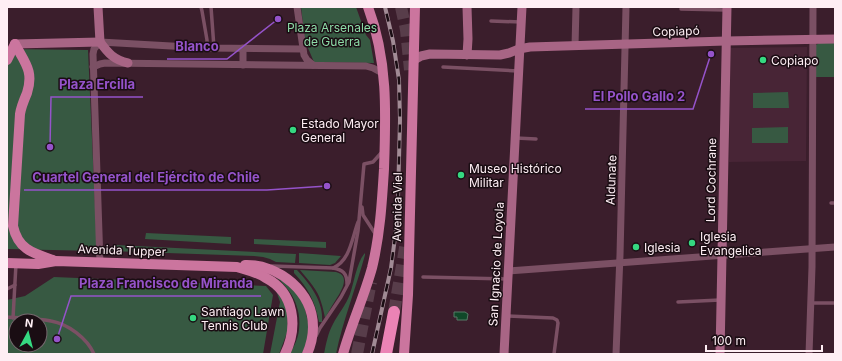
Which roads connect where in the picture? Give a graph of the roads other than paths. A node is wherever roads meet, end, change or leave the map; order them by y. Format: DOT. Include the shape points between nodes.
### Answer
graph roads {
  1 [pos="98,7"];
  2 [pos="201,7"];
  3 [pos="211,7"];
  4 [pos="297,7"];
  5 [pos="368,7"];
  6 [pos="415,7"];
  7 [pos="466,7"];
  8 [pos="522,7"];
  9 [pos="576,7"];
  10 [pos="626,7"];
  11 [pos="813,7"];
  12 [pos="727,8"];
  13 [pos="681,9"];
  14 [pos="491,21"];
  15 [pos="521,22"];
  16 [pos="813,39"];
  17 [pos="835,39"];
  18 [pos="726,41"];
  19 [pos="100,42"];
  20 [pos="11,44"];
  21 [pos="625,45"];
  22 [pos="575,46"];
  23 [pos="211,48"];
  24 [pos="243,48"];
  25 [pos="302,49"];
  26 [pos="519,50"];
  27 [pos="467,55"];
  28 [pos="7,60"];
  29 [pos="414,60"];
  30 [pos="128,63"];
  31 [pos="243,65"];
  32 [pos="313,65"];
  33 [pos="93,67"];
  34 [pos="443,67"];
  35 [pos="518,71"];
  36 [pos="384,74"];
  37 [pos="514,138"];
  38 [pos="536,139"];
  39 [pos="385,150"];
  40 [pos="361,202"];
  41 [pos="359,217"];
  42 [pos="378,238"];
  43 [pos="835,247"];
  44 [pos="812,250"];
  45 [pos="722,256"];
  46 [pos="56,261"];
  47 [pos="12,263"];
  48 [pos="100,263"];
  49 [pos="619,263"];
  50 [pos="254,265"];
  51 [pos="237,267"];
  52 [pos="333,268"];
  53 [pos="508,275"];
  54 [pos="423,276"];
  55 [pos="15,285"];
  56 [pos="346,287"];
  57 [pos="7,289"];
  58 [pos="721,300"];
  59 [pos="678,302"];
  60 [pos="811,303"];
  61 [pos="835,303"];
  62 [pos="394,312"];
  63 [pos="13,313"];
  64 [pos="506,316"];
  65 [pos="48,321"];
  66 [pos="308,351"];
  67 [pos="94,354"];
  68 [pos="285,354"];
  69 [pos="343,354"];
  70 [pos="386,354"];
  71 [pos="404,354"];
  72 [pos="504,354"];
  73 [pos="554,354"];
  74 [pos="616,354"];
  75 [pos="720,354"];
  76 [pos="809,354"];
  1 -- 19 [label="street"];
  2 -- 23 [label="lane"];
  3 -- 23 [label="lane"];
  4 -- 25 [label="street"];
  5 -- 36 [label="main road, Avenida Viel" via="378,38"];
  6 -- 29 [label="main road, Avenida Viel"];
  7 -- 27 [label="street"];
  8 -- 15 [label="street, San Ignacio de Loyola"];
  9 -- 22 [label="street"];
  10 -- 21 [label="street, Aldunate"];
  11 -- 16 [label="street"];
  12 -- 13 [label="lane"];
  12 -- 18 [label="street, Lord Cochrane"];
  14 -- 15 [label="lane"];
  15 -- 26 [label="street, San Ignacio de Loyola"];
  16 -- 17 [label="street, Copiapó"];
  16 -- 18 [label="street, Copiapó"];
  16 -- 44 [label="street"];
  18 -- 21 [label="street, Copiapó"];
  18 -- 45 [label="street, Lord Cochrane"];
  19 -- 20 [label="street"];
  19 -- 23 [label="street"];
  19 -- 30 [label="street" via="110,55"];
  19 -- 33 [label="street" via="94,50"];
  20 -- 28 [label="main road"];
  20 -- 46 [label="main road" via="28,66 30,78 20,114 13,226 21,245 27,250"];
  21 -- 22 [label="street, Copiapó"];
  21 -- 49 [label="street, Aldunate"];
  22 -- 26 [label="street, Copiapó" via="530,47"];
  23 -- 24 [label="street"];
  24 -- 25 [label="street"];
  24 -- 31 [label="street"];
  25 -- 32 [label="street" via="307,60"];
  26 -- 27 [label="street, Copiapó" via="505,55"];
  26 -- 35 [label="street, San Ignacio de Loyola"];
  27 -- 29 [label="street, Copiapó" via="430,54"];
  29 -- 71 [label="main road, Avenida Viel"];
  30 -- 31 [label="street"];
  30 -- 33 [label="street" via="103,63"];
  31 -- 32 [label="street"];
  32 -- 36 [label="street" via="366,66"];
  33 -- 48 [label="street"];
  34 -- 35 [label="lane"];
  35 -- 37 [label="street, San Ignacio de Loyola"];
  36 -- 39 [label="main road, Avenida Viel"];
  37 -- 38 [label="lane"];
  37 -- 53 [label="street, San Ignacio de Loyola"];
  39 -- 40 [label="lane" via="373,162 364,164"];
  39 -- 42 [label="main road, Avenida Viel"];
  40 -- 41 [label="lane"];
  40 -- 42 [label="lane" via="363,215"];
  41 -- 52 [label="lane" via="347,254 341,263"];
  41 -- 56 [label="lane" via="355,251"];
  42 -- 69 [label="main road, Avenida Viel" via="372,267"];
  43 -- 44 [label="street"];
  44 -- 45 [label="street"];
  44 -- 60 [label="street"];
  45 -- 49 [label="street"];
  45 -- 58 [label="street, Lord Cochrane"];
  46 -- 47 [label="main road, Avenida Tupper" via="38,264"];
  46 -- 48 [label="main road, Avenida Tupper"];
  47 -- 55 [label="lane"];
  48 -- 51 [label="main road, Avenida Tupper"];
  49 -- 53 [label="street"];
  49 -- 74 [label="street, Aldunate"];
  50 -- 51 [label="main road, Avenida Tupper"];
  50 -- 52 [label="lane"];
  50 -- 66 [label="main road, Avenida Tupper" via="283,276 303,296 313,322"];
  51 -- 68 [label="main road, Avenida Tupper" via="268,278 284,295 292,310 293,319 291,338"];
  52 -- 56 [label="lane" via="343,271 347,281"];
  53 -- 54 [label="lane"];
  53 -- 64 [label="street, San Ignacio de Loyola"];
  55 -- 57 [label="lane"];
  55 -- 63 [label="lane"];
  56 -- 66 [label="lane"];
  58 -- 59 [label="lane"];
  58 -- 75 [label="street, Lord Cochrane"];
  60 -- 61 [label="lane"];
  60 -- 76 [label="street"];
  62 -- 70 [label="highway"];
  64 -- 72 [label="street, San Ignacio de Loyola"];
  64 -- 73 [label="lane" via="557,320"];
  65 -- 67 [label="lane" via="67,327 79,335"];
}
